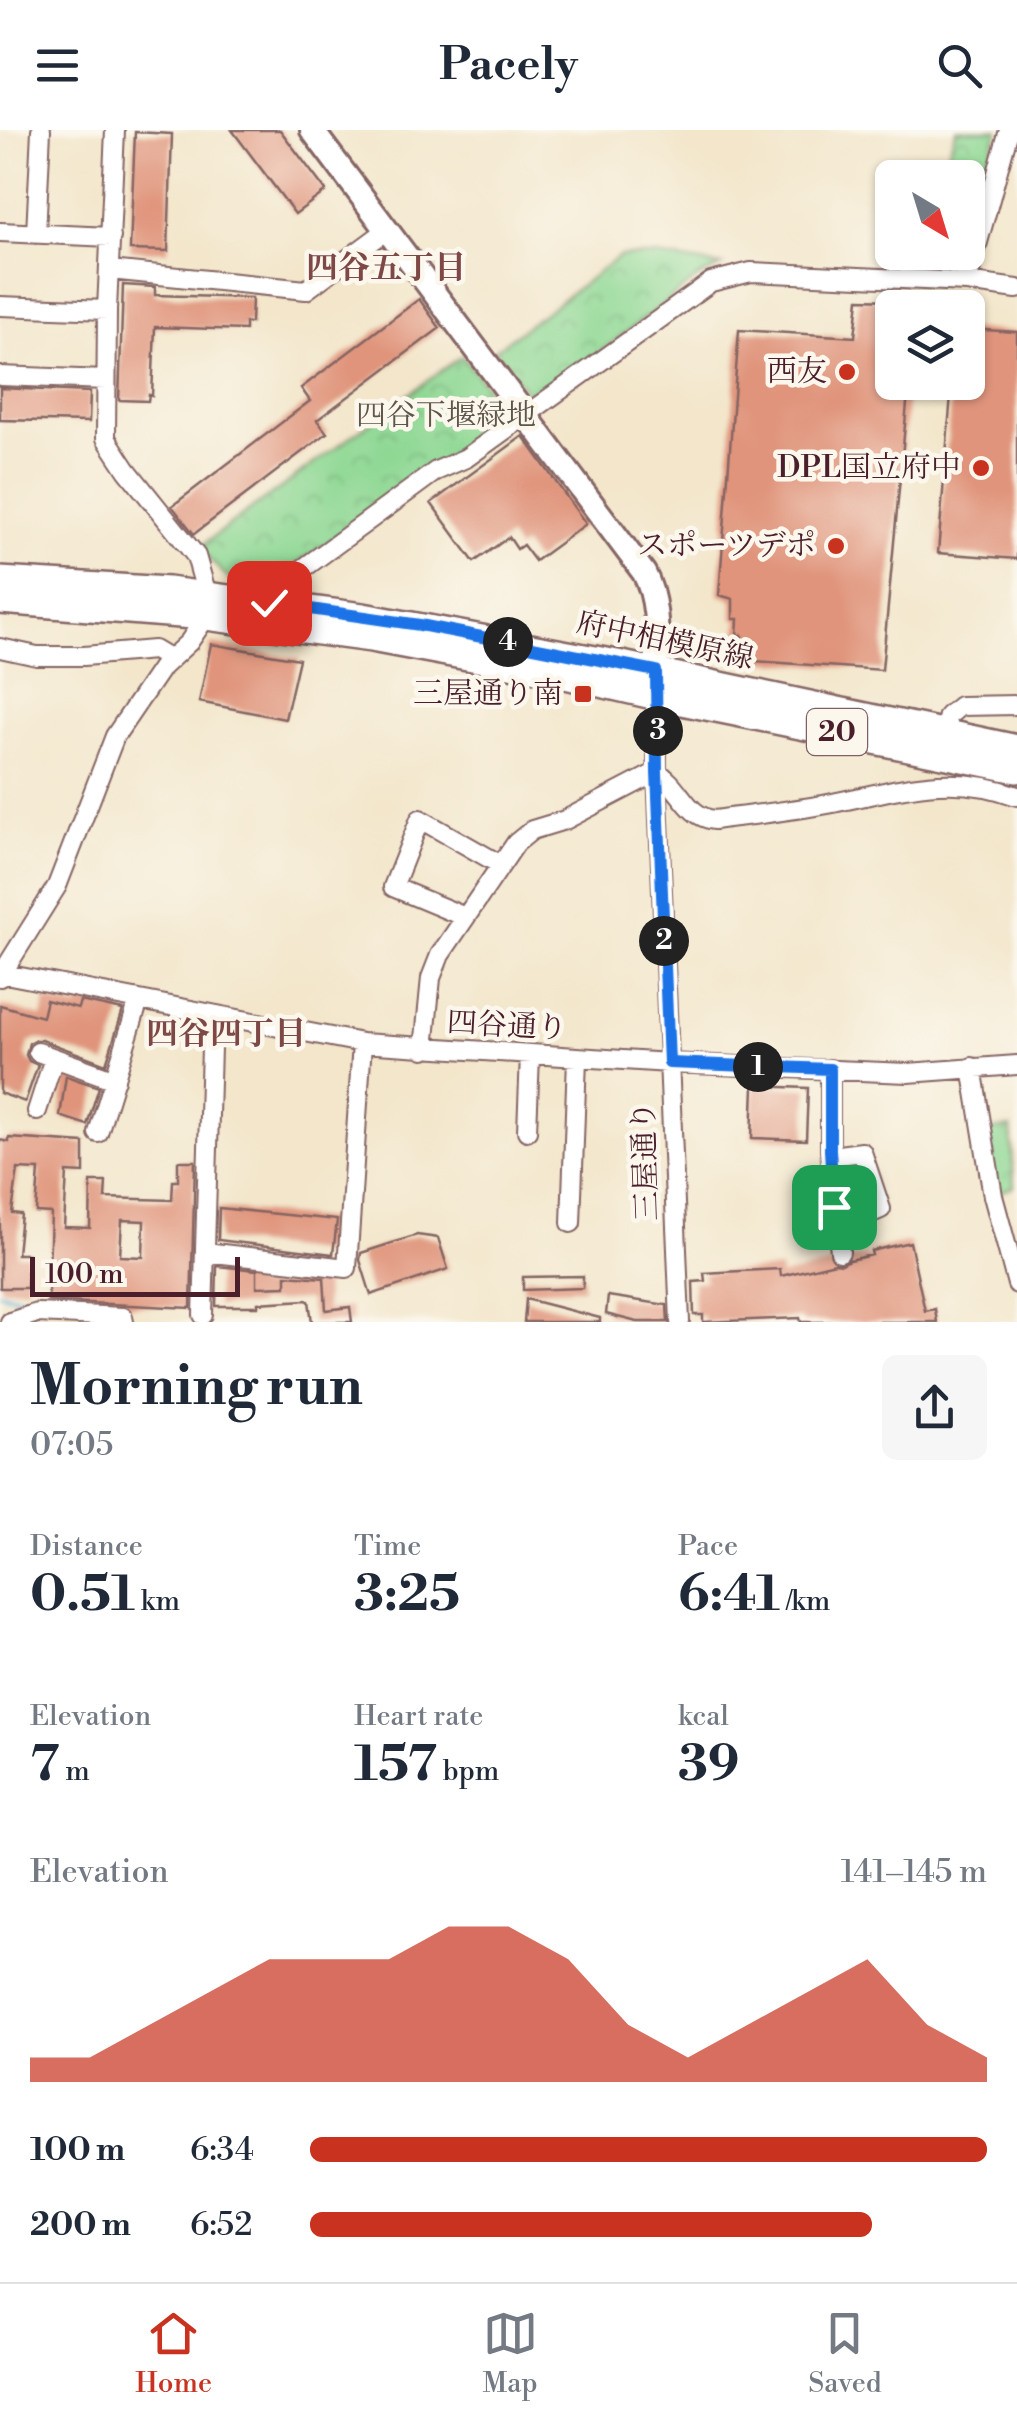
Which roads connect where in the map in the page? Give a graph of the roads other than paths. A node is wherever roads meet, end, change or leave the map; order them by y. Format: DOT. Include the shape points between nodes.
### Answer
graph roads {
  1 [pos="41,130"];
  2 [pos="115,130"];
  3 [pos="312,130"];
  4 [pos="1009,130"];
  5 [pos="387,230"];
  6 [pos="0,232"];
  7 [pos="36,234"];
  8 [pos="111,237"];
  9 [pos="110,270"];
  10 [pos="968,282"];
  11 [pos="1017,290"];
  12 [pos="0,306"];
  13 [pos="107,310"];
  14 [pos="0,376"];
  15 [pos="106,380"];
  16 [pos="525,416"];
  17 [pos="0,580"];
  18 [pos="0,601"];
  19 [pos="269,603"];
  20 [pos="206,606"];
  21 [pos="0,648"];
  22 [pos="169,660"];
  23 [pos="657,684"];
  24 [pos="1017,705"];
  25 [pos="941,744"];
  26 [pos="1017,748"];
  27 [pos="1017,770"];
  28 [pos="657,772"];
  29 [pos="1017,796"];
  30 [pos="501,864"];
  31 [pos="465,917"];
  32 [pos="1,975"];
  33 [pos="139,1000"];
  34 [pos="212,1014"];
  35 [pos="362,1043"];
  36 [pos="424,1048"];
  37 [pos="530,1055"];
  38 [pos="577,1058"];
  39 [pos="669,1063"];
  40 [pos="1017,1065"];
  41 [pos="972,1068"];
  42 [pos="830,1069"];
  43 [pos="115,1080"];
  44 [pos="37,1112"];
  45 [pos="527,1131"];
  46 [pos="98,1133"];
  47 [pos="831,1156"];
  48 [pos="571,1223"];
  49 [pos="837,1228"];
  50 [pos="205,1252"];
  51 [pos="840,1252"];
  52 [pos="1017,1284"];
  53 [pos="203,1315"];
  54 [pos="10,1322"];
  55 [pos="124,1322"];
  56 [pos="680,1322"];
  1 -- 7 [label="street"];
  2 -- 8 [label="street"];
  3 -- 5 [label="street"];
  4 -- 10 [label="street"];
  5 -- 9 [label="street" via="306,290"];
  5 -- 16 [label="street"];
  6 -- 7 [label="street"];
  7 -- 8 [label="street"];
  8 -- 9 [label="street"];
  9 -- 13 [label="street"];
  10 -- 11 [label="street"];
  10 -- 16 [label="street" via="751,272 711,282"];
  12 -- 13 [label="street"];
  13 -- 15 [label="street"];
  14 -- 15 [label="street"];
  15 -- 20 [label="street" via="106,438 196,556"];
  16 -- 19 [label="street" via="286,574"];
  16 -- 23 [label="street" via="649,583"];
  17 -- 20 [label="main road, 府中相模原線 / 20" via="168,590"];
  18 -- 20 [label="main road, 府中相模原線 / 20"];
  19 -- 20 [label="main road, 府中相模原線 / 20"];
  19 -- 23 [label="main road, 府中相模原線 / 20" via="420,625"];
  20 -- 22 [label="street" via="189,642"];
  20 -- 23 [label="main road, 府中相模原線 / 20" via="564,675"];
  21 -- 22 [label="street" via="36,656 154,650"];
  22 -- 32 [label="street" via="115,736 57,886"];
  23 -- 25 [label="main road, 府中相模原線 / 20"];
  23 -- 28 [label="street, 三屋通り"];
  24 -- 25 [label="street" via="960,706 948,716"];
  25 -- 26 [label="main road, 府中相模原線 / 20"];
  25 -- 27 [label="main road, 府中相模原線 / 20"];
  28 -- 29 [label="street" via="701,818 714,820 942,782"];
  28 -- 30 [label="street" via="532,830"];
  28 -- 39 [label="street, 三屋通り"];
  30 -- 31 [label="street"];
  30 -- 31 [label="street" via="420,819 393,887"];
  31 -- 36 [label="street" via="431,978"];
  32 -- 33 [label="street, 四谷通り"];
  33 -- 34 [label="street, 四谷通り"];
  33 -- 43 [label="street"];
  34 -- 35 [label="street, 四谷通り"];
  34 -- 50 [label="street"];
  35 -- 36 [label="street, 四谷通り"];
  35 -- 50 [label="street" via="346,1268"];
  36 -- 37 [label="street, 四谷通り"];
  37 -- 38 [label="street, 四谷通り"];
  37 -- 45 [label="street"];
  38 -- 39 [label="street, 四谷通り"];
  38 -- 48 [label="street"];
  39 -- 42 [label="street, 四谷通り"];
  39 -- 56 [label="street, 三屋通り"];
  40 -- 41 [label="street, 四谷通り"];
  41 -- 42 [label="street, 四谷通り"];
  41 -- 52 [label="street" via="993,1196"];
  42 -- 47 [label="street"];
  43 -- 44 [label="street" via="46,1055"];
  43 -- 46 [label="street"];
  47 -- 49 [label="street"];
  47 -- 49 [label="street" via="862,1152 880,1209"];
  49 -- 51 [label="street"];
  50 -- 53 [label="street"];
  54 -- 55 [label="street" via="37,1313"];
}
